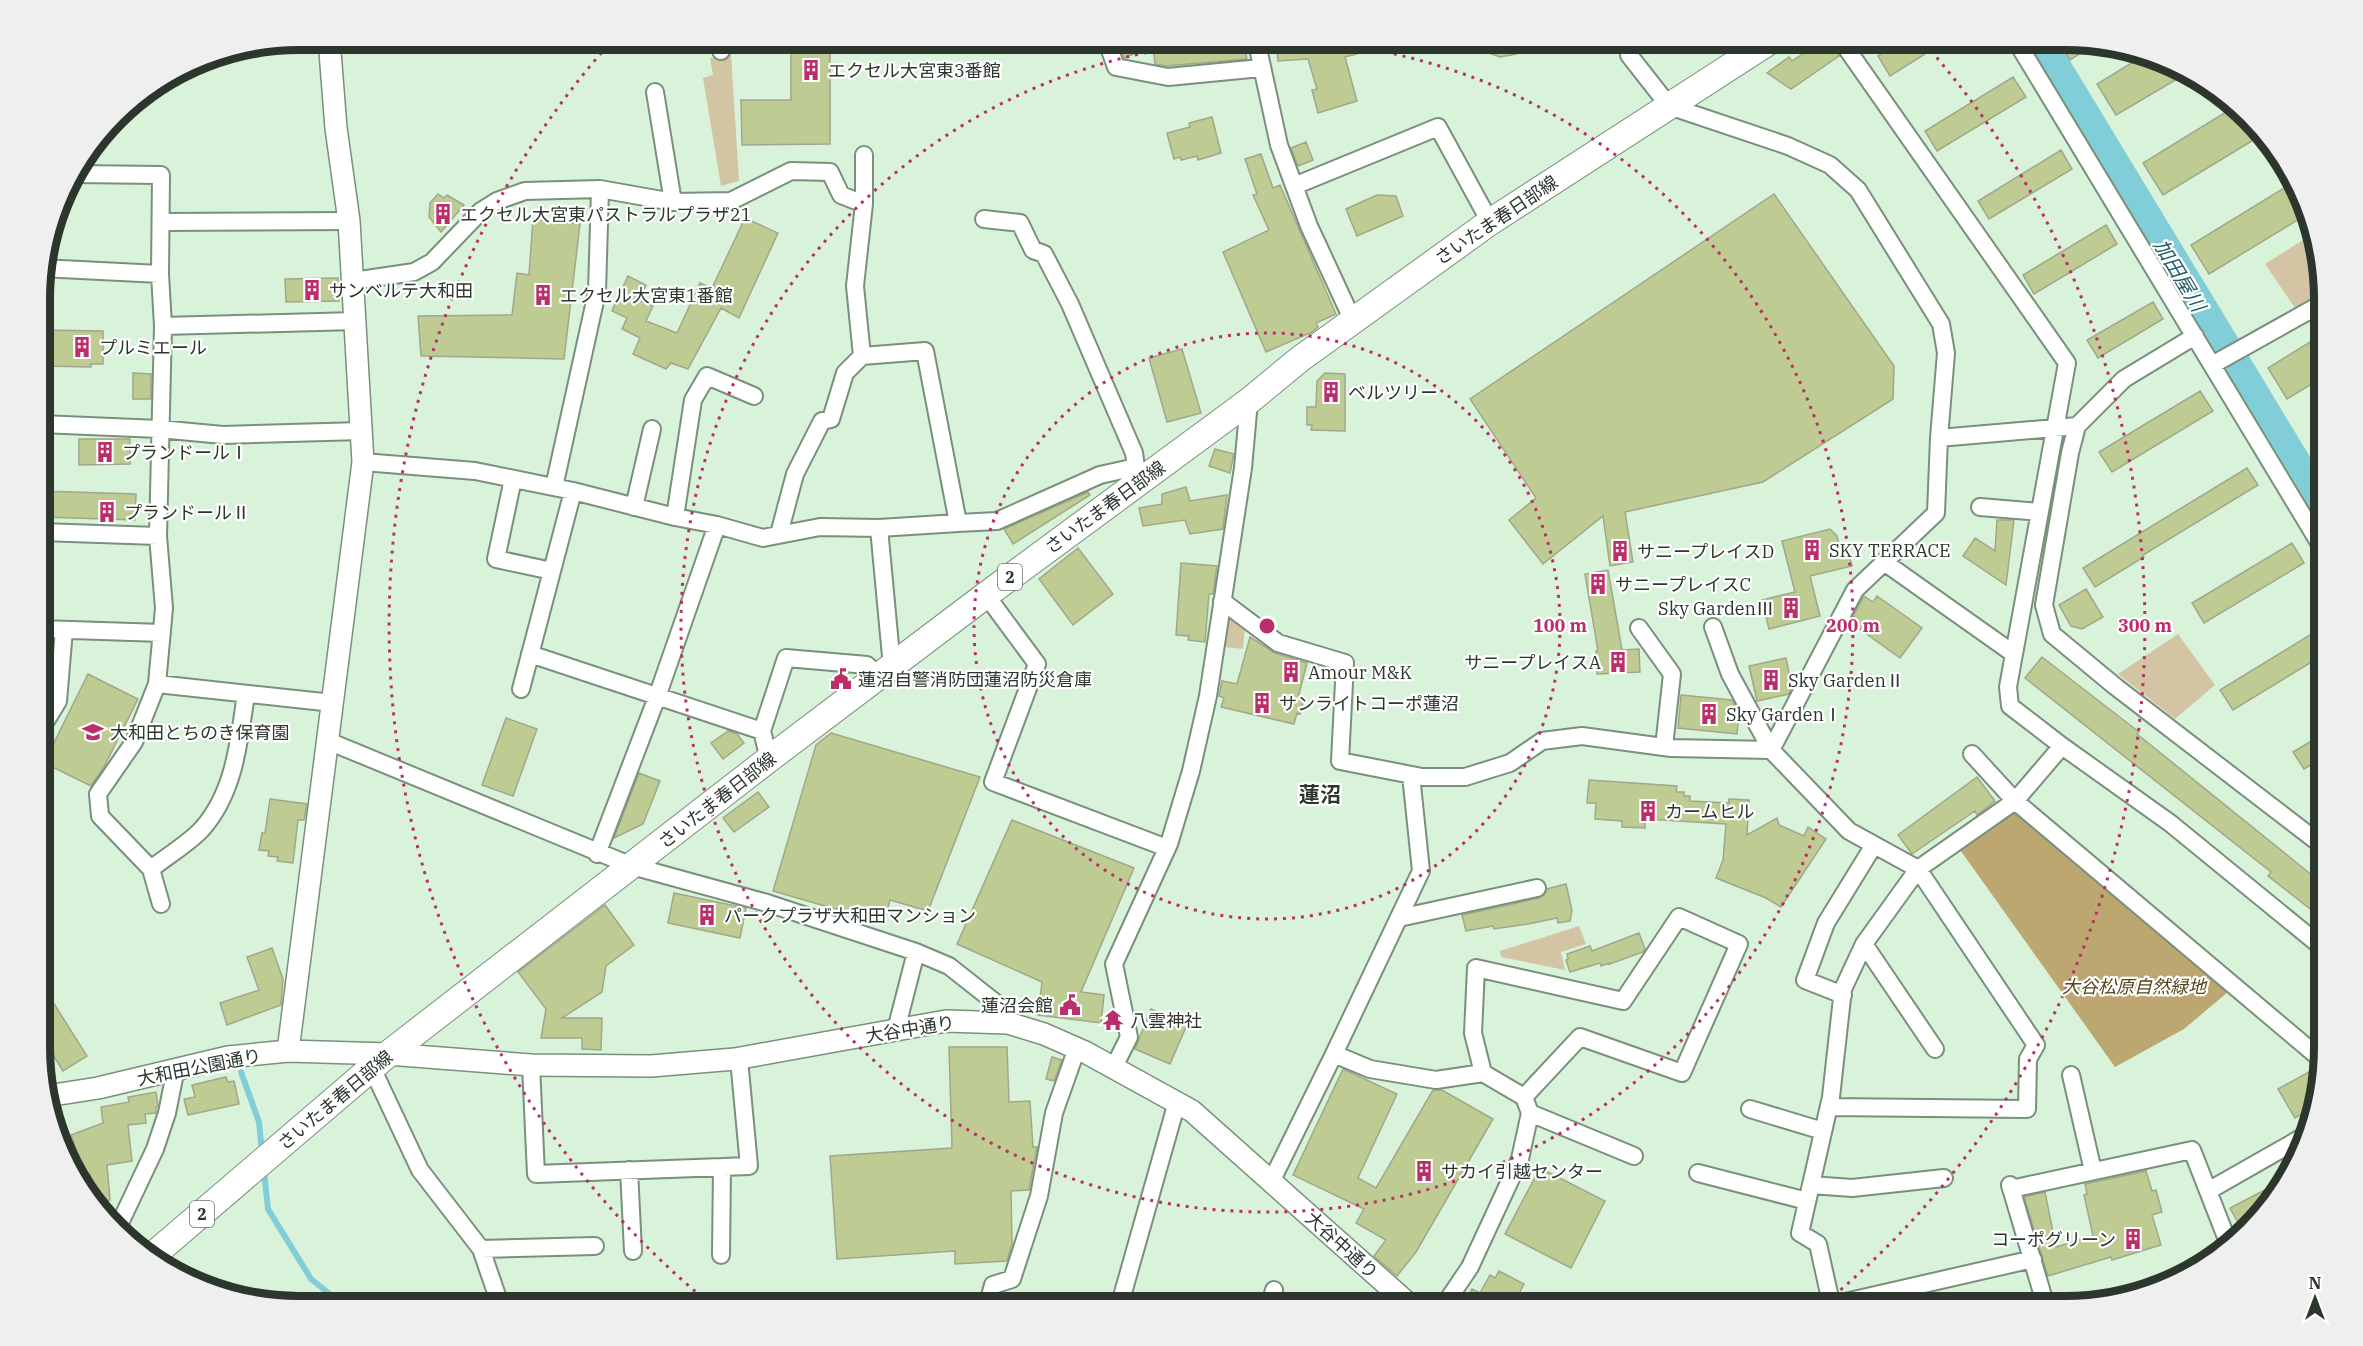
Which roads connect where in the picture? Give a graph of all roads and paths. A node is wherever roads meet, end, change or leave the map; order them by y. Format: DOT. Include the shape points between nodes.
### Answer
graph roads {
  1 [pos="324,50"];
  2 [pos="1110,50"];
  3 [pos="1258,50"];
  4 [pos="1628,50"];
  5 [pos="1756,50"];
  6 [pos="1848,50"];
  7 [pos="2022,50"];
  8 [pos="1261,68"];
  9 [pos="655,92"];
  10 [pos="1669,106"];
  11 [pos="864,155"];
  12 [pos="83,174"];
  13 [pos="1294,186"];
  14 [pos="600,189"];
  15 [pos="673,202"];
  16 [pos="864,204"];
  17 [pos="984,219"];
  18 [pos="349,221"];
  19 [pos="162,222"];
  20 [pos="1490,222"];
  21 [pos="52,269"];
  22 [pos="160,274"];
  23 [pos="352,281"];
  24 [pos="2314,308"];
  25 [pos="356,321"];
  26 [pos="1353,321"];
  27 [pos="163,326"];
  28 [pos="2195,336"];
  29 [pos="862,356"];
  30 [pos="2212,364"];
  31 [pos="754,396"];
  32 [pos="1249,401"];
  33 [pos="50,424"];
  34 [pos="2077,426"];
  35 [pos="2057,427"];
  36 [pos="159,429"];
  37 [pos="652,429"];
  38 [pos="362,431"];
  39 [pos="1939,438"];
  40 [pos="363,462"];
  41 [pos="1140,472"];
  42 [pos="513,479"];
  43 [pos="554,487"];
  44 [pos="573,491"];
  45 [pos="634,507"];
  46 [pos="1980,507"];
  47 [pos="2040,512"];
  48 [pos="675,517"];
  49 [pos="958,523"];
  50 [pos="717,525"];
  51 [pos="879,528"];
  52 [pos="50,532"];
  53 [pos="2314,532"];
  54 [pos="779,534"];
  55 [pos="158,536"];
  56 [pos="1884,562"];
  57 [pos="552,571"];
  58 [pos="986,595"];
  59 [pos="1222,601"];
  60 [pos="1713,627"];
  61 [pos="1639,628"];
  62 [pos="50,629"];
  63 [pos="64,630"];
  64 [pos="162,633"];
  65 [pos="530,654"];
  66 [pos="2014,654"];
  67 [pos="885,672"];
  68 [pos="157,684"];
  69 [pos="521,689"];
  70 [pos="246,694"];
  71 [pos="657,697"];
  72 [pos="333,703"];
  73 [pos="50,714"];
  74 [pos="762,731"];
  75 [pos="328,741"];
  76 [pos="2062,746"];
  77 [pos="1664,747"];
  78 [pos="1771,750"];
  79 [pos="1972,754"];
  80 [pos="769,759"];
  81 [pos="1411,775"];
  82 [pos="2015,801"];
  83 [pos="2314,838"];
  84 [pos="1874,845"];
  85 [pos="1167,848"];
  86 [pos="597,854"];
  87 [pos="632,866"];
  88 [pos="151,869"];
  89 [pos="1918,869"];
  90 [pos="1537,888"];
  91 [pos="161,904"];
  92 [pos="1399,918"];
  93 [pos="2314,940"];
  94 [pos="1864,944"];
  95 [pos="916,952"];
  96 [pos="1843,995"];
  97 [pos="1008,1023"];
  98 [pos="896,1030"];
  99 [pos="1077,1048"];
  100 [pos="1935,1049"];
  101 [pos="288,1051"];
  102 [pos="2314,1052"];
  103 [pos="1334,1054"];
  104 [pos="739,1059"];
  105 [pos="380,1061"];
  106 [pos="531,1065"];
  107 [pos="1114,1067"];
  108 [pos="176,1068"];
  109 [pos="1483,1073"];
  110 [pos="2071,1075"];
  111 [pos="54,1095"];
  112 [pos="1524,1096"];
  113 [pos="1177,1102"];
  114 [pos="1829,1107"];
  115 [pos="1750,1109"];
  116 [pos="1530,1113"];
  117 [pos="1823,1131"];
  118 [pos="2296,1141"];
  119 [pos="1634,1156"];
  120 [pos="722,1167"];
  121 [pos="629,1170"];
  122 [pos="2093,1171"];
  123 [pos="1698,1173"];
  124 [pos="1944,1178"];
  125 [pos="1271,1182"];
  126 [pos="2208,1191"];
  127 [pos="1809,1193"];
  128 [pos="121,1221"];
  129 [pos="2226,1237"];
  130 [pos="595,1246"];
  131 [pos="481,1249"];
  132 [pos="633,1251"];
  133 [pos="157,1252"];
  134 [pos="721,1255"];
  135 [pos="2033,1259"];
  136 [pos="1275,1290"];
  137 [pos="497,1296"];
  138 [pos="990,1296"];
  139 [pos="1122,1296"];
  140 [pos="1273,1296"];
  141 [pos="1400,1296"];
  142 [pos="1450,1296"];
  143 [pos="1830,1296"];
  144 [pos="1875,1296"];
  145 [pos="2043,1296"];
  1 -- 18 [label="street"];
  2 -- 8 [label="street" via="1116,67 1168,77"];
  3 -- 8 [label="street"];
  4 -- 10 [label="street"];
  5 -- 10 [label="main road, さいたま春日部線 / 2"];
  6 -- 35 [label="street" via="2067,363"];
  7 -- 28 [label="street"];
  8 -- 13 [label="street" via="1279,145"];
  9 -- 15 [label="street"];
  10 -- 20 [label="main road, さいたま春日部線 / 2"];
  10 -- 39 [label="street" via="1809,155 1830,165 1858,190 1941,324 1946,353"];
  11 -- 16 [label="street"];
  12 -- 19 [label="street" via="161,175"];
  13 -- 20 [label="street" via="1438,127"];
  13 -- 26 [label="street"];
  14 -- 15 [label="street"];
  14 -- 23 [label="street" via="525,191 497,201 481,211 432,262 414,272"];
  14 -- 43 [label="street" via="597,292"];
  15 -- 16 [label="street" via="731,201 791,171 830,172 841,195"];
  16 -- 29 [label="street" via="855,286"];
  17 -- 41 [label="street" via="1020,223 1033,250 1044,254 1070,304"];
  18 -- 19 [label="street"];
  18 -- 23 [label="street"];
  19 -- 22 [label="street"];
  20 -- 26 [label="main road, さいたま春日部線 / 2"];
  21 -- 22 [label="street"];
  22 -- 27 [label="street"];
  23 -- 25 [label="street"];
  24 -- 30 [label="street"];
  25 -- 27 [label="street"];
  25 -- 38 [label="street"];
  26 -- 32 [label="main road, さいたま春日部線 / 2"];
  27 -- 36 [label="street"];
  28 -- 30 [label="street"];
  28 -- 34 [label="street" via="2124,380"];
  29 -- 49 [label="street" via="925,351"];
  29 -- 54 [label="street" via="845,373 831,419 822,421 795,474"];
  30 -- 53 [label="street"];
  31 -- 48 [label="street" via="707,376 693,400"];
  32 -- 41 [label="main road, さいたま春日部線 / 2"];
  32 -- 59 [label="street" via="1243,468"];
  33 -- 36 [label="street"];
  34 -- 35 [label="street"];
  34 -- 83 [label="street" via="2044,605 2052,634"];
  35 -- 39 [label="street"];
  35 -- 47 [label="street"];
  36 -- 38 [label="street" via="223,435"];
  36 -- 55 [label="street"];
  37 -- 45 [label="street"];
  38 -- 40 [label="street"];
  39 -- 56 [label="street" via="1936,513"];
  40 -- 42 [label="street" via="475,471"];
  40 -- 72 [label="street"];
  41 -- 49 [label="street" via="1100,475 997,521"];
  41 -- 58 [label="main road, さいたま春日部線 / 2"];
  42 -- 43 [label="street"];
  42 -- 57 [label="street" via="496,558"];
  43 -- 44 [label="street"];
  44 -- 45 [label="street"];
  44 -- 57 [label="street"];
  45 -- 48 [label="street"];
  46 -- 47 [label="street"];
  47 -- 66 [label="street"];
  48 -- 50 [label="street"];
  49 -- 51 [label="street"];
  50 -- 54 [label="street" via="764,538"];
  50 -- 71 [label="street"];
  51 -- 54 [label="street" via="820,527"];
  51 -- 67 [label="street"];
  52 -- 55 [label="street"];
  55 -- 64 [label="street" via="164,608"];
  56 -- 66 [label="street"];
  56 -- 78 [label="street" via="1855,590"];
  57 -- 65 [label="street"];
  58 -- 67 [label="main road, さいたま春日部線 / 2"];
  58 -- 85 [label="street" via="1037,664 993,782"];
  59 -- 81 [label="street" via="1278,643 1345,663 1340,761"];
  59 -- 85 [label="street" via="1208,696 1191,771"];
  60 -- 78 [label="street" via="1730,675"];
  61 -- 77 [label="street" via="1672,675"];
  62 -- 63 [label="street"];
  63 -- 64 [label="street"];
  63 -- 73 [label="street" via="58,701"];
  64 -- 68 [label="street"];
  65 -- 69 [label="street"];
  65 -- 71 [label="street"];
  66 -- 76 [label="street" via="2008,687 2010,706"];
  67 -- 74 [label="street" via="867,665 786,658"];
  67 -- 80 [label="main road, さいたま春日部線 / 2"];
  68 -- 70 [label="street"];
  68 -- 88 [label="street" via="134,742 98,794 100,816"];
  70 -- 72 [label="street"];
  70 -- 88 [label="street" via="236,760 224,795 202,829"];
  71 -- 74 [label="street"];
  71 -- 86 [label="street"];
  72 -- 75 [label="street"];
  74 -- 80 [label="street"];
  75 -- 86 [label="street"];
  75 -- 101 [label="street"];
  76 -- 82 [label="street"];
  76 -- 93 [label="street" via="2170,823"];
  77 -- 78 [label="street"];
  77 -- 81 [label="street" via="1582,736 1542,741 1510,763 1465,777"];
  78 -- 84 [label="street" via="1850,831"];
  79 -- 82 [label="street"];
  80 -- 87 [label="main road, さいたま春日部線 / 2"];
  81 -- 92 [label="street" via="1421,871"];
  82 -- 89 [label="street"];
  82 -- 102 [label="street"];
  84 -- 89 [label="street"];
  84 -- 96 [label="street" via="1826,923 1805,980"];
  85 -- 107 [label="street" via="1114,964 1129,1037"];
  86 -- 87 [label="street"];
  87 -- 95 [label="street" via="767,903"];
  87 -- 105 [label="main road, さいたま春日部線 / 2"];
  88 -- 91 [label="street"];
  89 -- 94 [label="street"];
  89 -- 114 [label="street" via="2036,1045 2028,1059 2027,1109"];
  90 -- 92 [label="street"];
  92 -- 103 [label="street"];
  94 -- 96 [label="street"];
  94 -- 100 [label="street"];
  95 -- 97 [label="street" via="949,966 1001,1006"];
  95 -- 98 [label="street"];
  96 -- 114 [label="street"];
  97 -- 98 [label="street, 大谷中通り" via="946,1020"];
  97 -- 99 [label="street, 大谷中通り"];
  98 -- 104 [label="street, 大谷中通り"];
  99 -- 107 [label="street, 大谷中通り"];
  99 -- 138 [label="street" via="1054,1113 1038,1196 1012,1280 993,1285"];
  101 -- 105 [label="street, 大和田公園通り"];
  101 -- 108 [label="street, 大和田公園通り"];
  103 -- 109 [label="street" via="1370,1069 1436,1080"];
  103 -- 125 [label="street"];
  104 -- 106 [label="street, 大谷中通り" via="651,1066"];
  104 -- 120 [label="street" via="749,1166"];
  105 -- 106 [label="street, 大谷中通り"];
  105 -- 131 [label="street" via="420,1170"];
  105 -- 133 [label="main road, さいたま春日部線 / 2"];
  106 -- 121 [label="street" via="536,1174"];
  107 -- 113 [label="street, 大谷中通り"];
  108 -- 111 [label="street, 大和田公園通り"];
  108 -- 128 [label="street" via="155,1149"];
  109 -- 112 [label="street"];
  109 -- 112 [label="street" via="1473,1033 1476,968 1623,1001 1679,917 1739,944 1683,1073 1580,1037"];
  110 -- 122 [label="street"];
  112 -- 116 [label="street"];
  113 -- 125 [label="street, 大谷中通り" via="1192,1110"];
  113 -- 139 [label="street"];
  114 -- 117 [label="street"];
  115 -- 117 [label="street"];
  116 -- 119 [label="street"];
  116 -- 142 [label="street" via="1520,1159 1470,1267"];
  117 -- 127 [label="street"];
  118 -- 126 [label="street"];
  120 -- 121 [label="street"];
  120 -- 134 [label="street"];
  121 -- 132 [label="street"];
  122 -- 126 [label="street" via="2192,1150"];
  122 -- 135 [label="street" via="2011,1187"];
  123 -- 127 [label="street"];
  124 -- 127 [label="street"];
  125 -- 141 [label="street, 大谷中通り"];
  126 -- 129 [label="street"];
  127 -- 143 [label="street" via="1800,1233 1818,1244"];
  130 -- 131 [label="street"];
  131 -- 137 [label="street"];
  135 -- 144 [label="street"];
  135 -- 145 [label="street"];
  136 -- 140 [label="street"];
}
